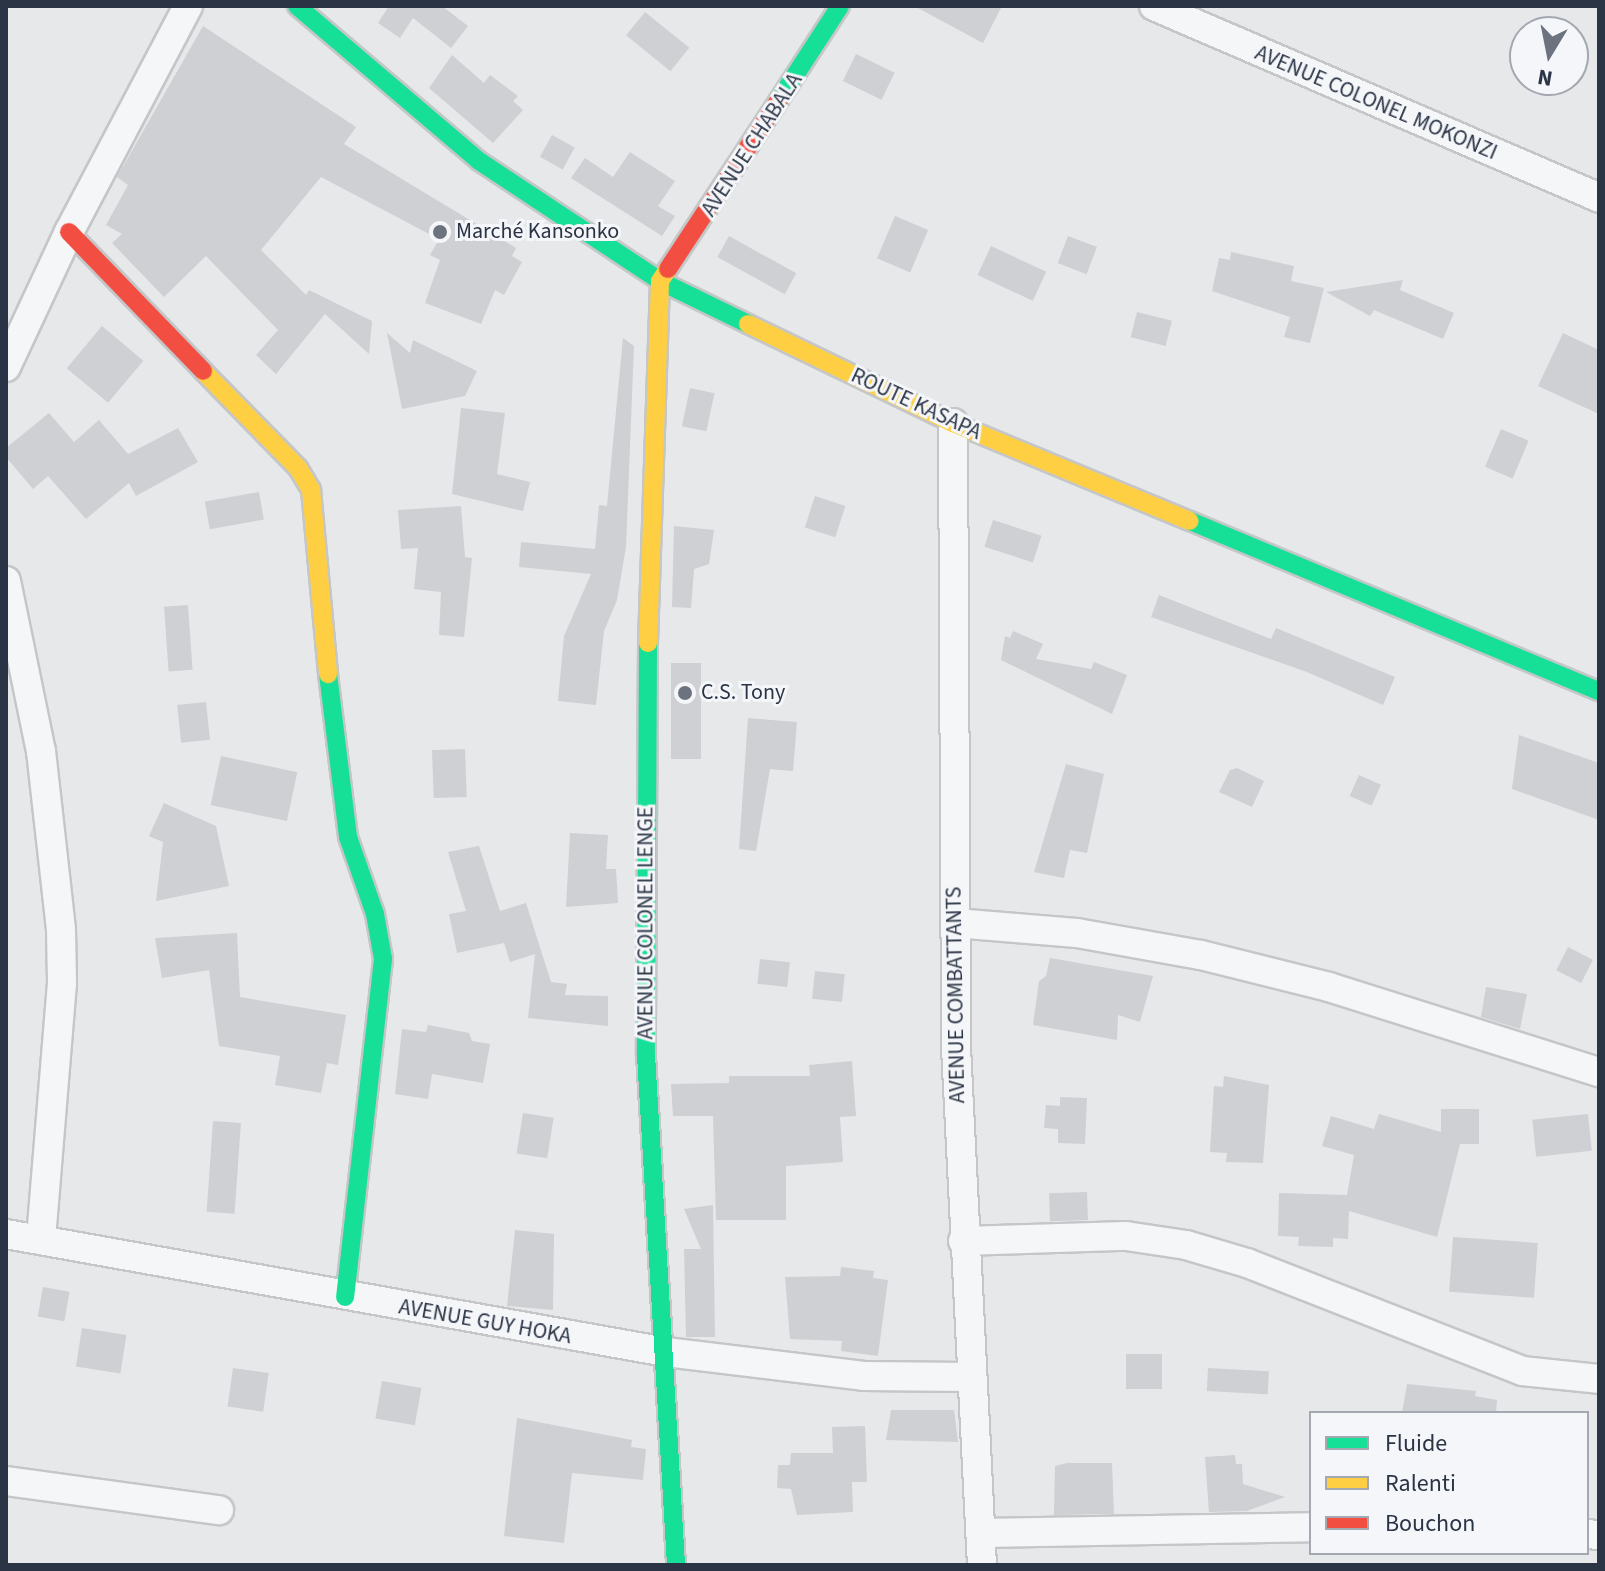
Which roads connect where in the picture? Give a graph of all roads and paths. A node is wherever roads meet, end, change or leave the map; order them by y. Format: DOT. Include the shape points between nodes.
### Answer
graph roads {
  1 [pos="188,6"];
  2 [pos="297,6"];
  3 [pos="840,6"];
  4 [pos="1154,6"];
  5 [pos="1599,198"];
  6 [pos="69,232"];
  7 [pos="660,281"];
  8 [pos="6,367"];
  9 [pos="953,423"];
  10 [pos="6,581"];
  11 [pos="1599,691"];
  12 [pos="955,923"];
  13 [pos="1599,1072"];
  14 [pos="6,1234"];
  15 [pos="41,1239"];
  16 [pos="963,1241"];
  17 [pos="345,1297"];
  18 [pos="666,1352"];
  19 [pos="969,1377"];
  20 [pos="1599,1379"];
  21 [pos="6,1481"];
  22 [pos="219,1510"];
  23 [pos="1309,1527"];
  24 [pos="982,1533"];
  25 [pos="676,1565"];
  26 [pos="982,1565"];
  1 -- 6 [label="street"];
  2 -- 7 [label="street, ROUTE KASAPA" via="479,161"];
  3 -- 7 [label="street, AVENUE CHABALA"];
  4 -- 5 [label="street, AVENUE COLONEL MOKONZI"];
  6 -- 8 [label="street"];
  6 -- 17 [label="street" via="298,468 311,490 348,837 375,914 383,959"];
  7 -- 9 [label="street, ROUTE KASAPA"];
  7 -- 18 [label="street, AVENUE COLONEL LENGE" via="649,535 646,1024"];
  9 -- 11 [label="street, ROUTE KASAPA"];
  9 -- 12 [label="street, AVENUE COMBATTANTS"];
  10 -- 15 [label="street" via="41,751 61,930 62,983"];
  12 -- 13 [label="street" via="1077,933 1201,955 1329,987"];
  12 -- 16 [label="street, AVENUE COMBATTANTS"];
  14 -- 15 [label="street, AVENUE GUY HOKA"];
  15 -- 17 [label="street, AVENUE GUY HOKA"];
  16 -- 19 [label="street, AVENUE COMBATTANTS"];
  16 -- 20 [label="street" via="1126,1236 1186,1245 1247,1263 1522,1371"];
  17 -- 18 [label="street, AVENUE GUY HOKA"];
  18 -- 19 [label="street, AVENUE GUY HOKA" via="864,1376"];
  18 -- 25 [label="street, AVENUE COLONEL LENGE"];
  19 -- 24 [label="street, AVENUE COMBATTANTS"];
  21 -- 22 [label="street"];
  23 -- 24 [label="street"];
  24 -- 26 [label="street, AVENUE COMBATTANTS"];
}
